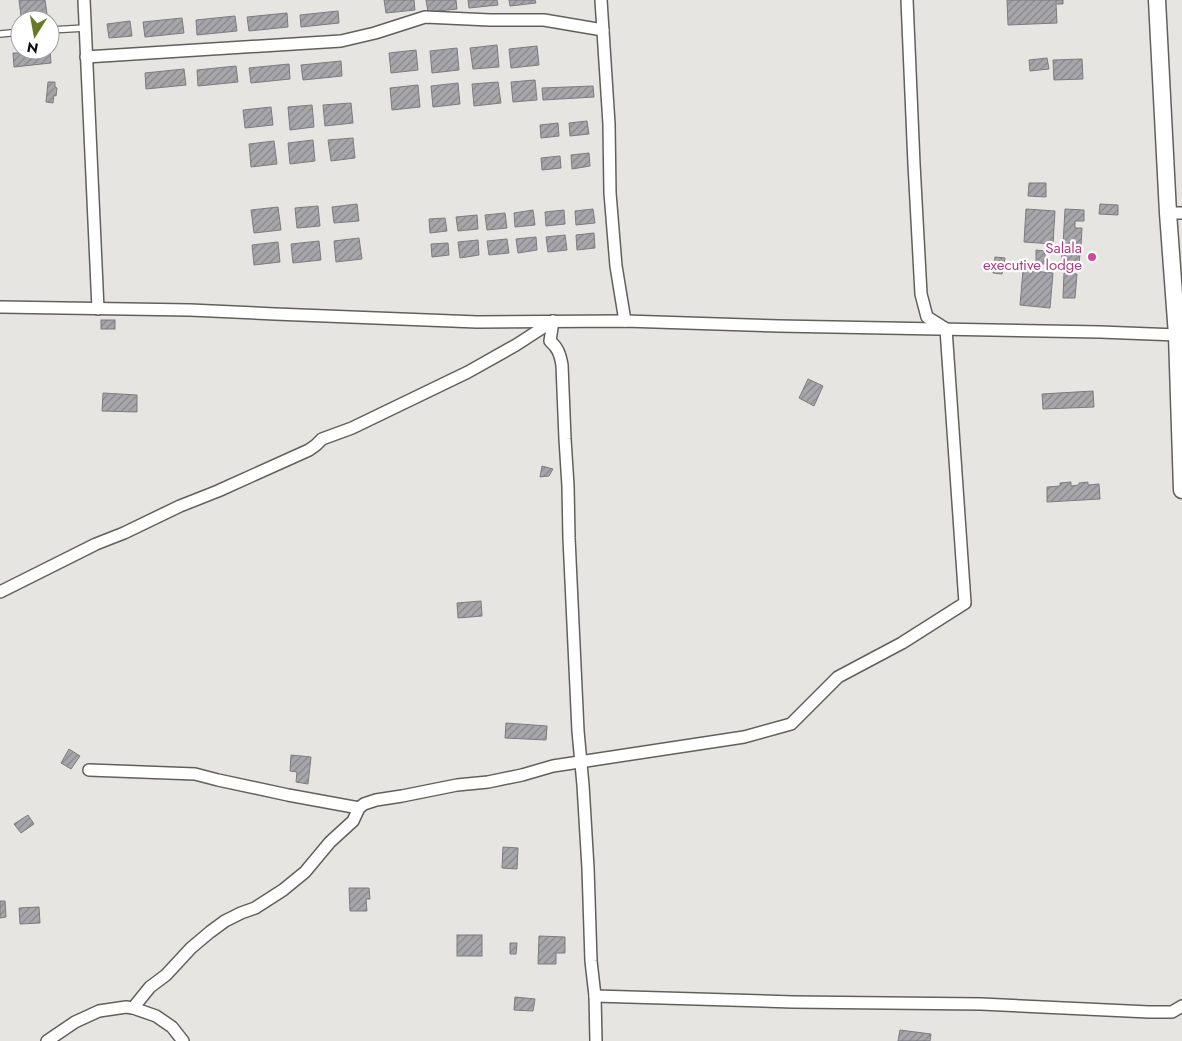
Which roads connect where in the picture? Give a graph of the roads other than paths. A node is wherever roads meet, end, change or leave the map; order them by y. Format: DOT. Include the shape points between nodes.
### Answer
graph roads {
  1 [pos="84,0"];
  2 [pos="601,0"];
  3 [pos="907,0"];
  4 [pos="1156,0"];
  5 [pos="85,28"];
  6 [pos="60,29"];
  7 [pos="603,30"];
  8 [pos="86,57"];
  9 [pos="1175,213"];
  10 [pos="0,307"];
  11 [pos="98,309"];
  12 [pos="553,321"];
  13 [pos="625,321"];
  14 [pos="946,329"];
  15 [pos="1177,335"];
  16 [pos="1182,490"];
  17 [pos="0,592"];
  18 [pos="581,763"];
  19 [pos="88,770"];
  20 [pos="359,808"];
  21 [pos="595,996"];
  22 [pos="1182,1006"];
  23 [pos="133,1008"];
  24 [pos="47,1041"];
  25 [pos="183,1041"];
  26 [pos="596,1041"];
  1 -- 5 [label="street"];
  2 -- 7 [label="street"];
  3 -- 14 [label="street" via="921,294 926,317"];
  4 -- 9 [label="main road"];
  5 -- 6 [label="lane"];
  5 -- 8 [label="street"];
  7 -- 8 [label="street" via="544,20 425,17 341,41"];
  7 -- 13 [label="street" via="611,202 616,266"];
  8 -- 11 [label="street"];
  9 -- 15 [label="main road"];
  10 -- 11 [label="street"];
  11 -- 12 [label="street" via="477,322"];
  12 -- 13 [label="street"];
  12 -- 17 [label="street" via="468,372 352,428 322,439 309,450 96,544"];
  12 -- 18 [label="street" via="550,341 560,353 562,365"];
  13 -- 14 [label="street"];
  14 -- 15 [label="street"];
  14 -- 18 [label="street" via="965,603 902,643 838,677 791,724 744,737"];
  15 -- 16 [label="main road"];
  18 -- 20 [label="street" via="376,800"];
  18 -- 21 [label="street"];
  19 -- 20 [label="street" via="195,774"];
  20 -- 23 [label="street" via="353,820 305,872 255,908 210,932 150,987"];
  21 -- 22 [label="street" via="981,1004 1149,1012 1172,1012"];
  21 -- 26 [label="street"];
  23 -- 24 [label="street" via="99,1011"];
  23 -- 25 [label="street" via="156,1016"];
}
